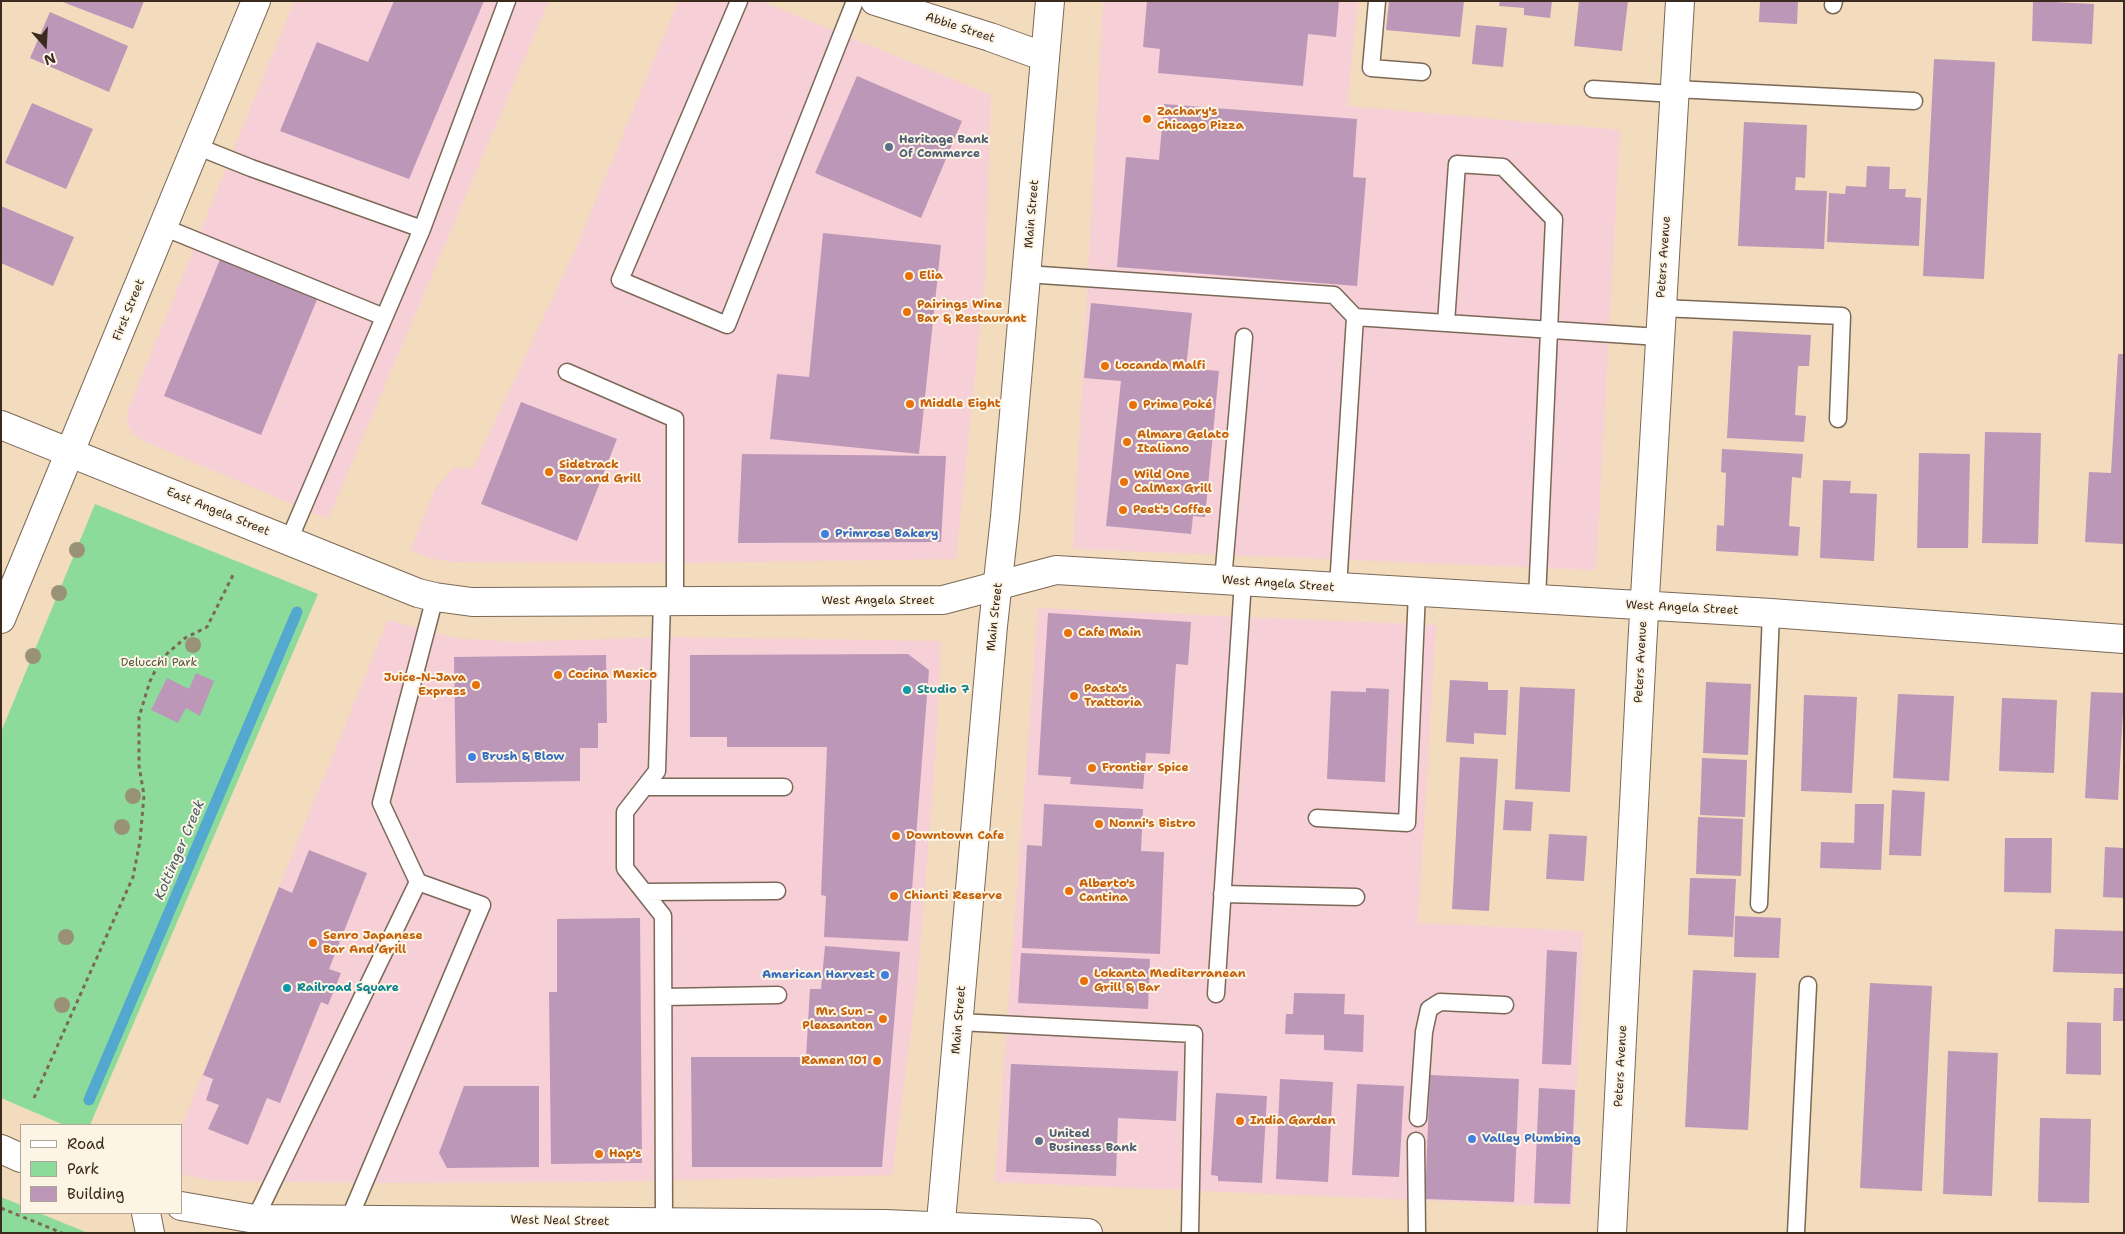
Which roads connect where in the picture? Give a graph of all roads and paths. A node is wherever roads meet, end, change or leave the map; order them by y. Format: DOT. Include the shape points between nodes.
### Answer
graph roads {
  1 [pos="256,1"];
  2 [pos="507,1"];
  3 [pos="739,1"];
  4 [pos="855,1"];
  5 [pos="875,1"];
  6 [pos="1050,1"];
  7 [pos="1377,1"];
  8 [pos="1680,1"];
  9 [pos="1045,57"];
  10 [pos="1422,72"];
  11 [pos="1593,89"];
  12 [pos="1675,92"];
  13 [pos="1914,101"];
  14 [pos="196,146"];
  15 [pos="163,227"];
  16 [pos="422,229"];
  17 [pos="1026,274"];
  18 [pos="1661,308"];
  19 [pos="384,317"];
  20 [pos="1355,318"];
  21 [pos="1446,323"];
  22 [pos="1550,329"];
  23 [pos="1244,337"];
  24 [pos="1659,337"];
  25 [pos="567,372"];
  26 [pos="1838,419"];
  27 [pos="1,425"];
  28 [pos="70,452"];
  29 [pos="289,540"];
  30 [pos="233,575"];
  31 [pos="1233,581"];
  32 [pos="998,585"];
  33 [pos="1338,587"];
  34 [pos="1417,592"];
  35 [pos="435,597"];
  36 [pos="1537,599"];
  37 [pos="668,601"];
  38 [pos="1644,606"];
  39 [pos="1771,614"];
  40 [pos="1,619"];
  41 [pos="2124,639"];
  42 [pos="645,787"];
  43 [pos="784,787"];
  44 [pos="1317,818"];
  45 [pos="418,882"];
  46 [pos="777,891"];
  47 [pos="644,892"];
  48 [pos="1222,894"];
  49 [pos="1356,898"];
  50 [pos="1759,904"];
  51 [pos="1808,985"];
  52 [pos="1216,994"];
  53 [pos="778,995"];
  54 [pos="664,997"];
  55 [pos="1505,1005"];
  56 [pos="959,1022"];
  57 [pos="34,1098"];
  58 [pos="1418,1118"];
  59 [pos="1416,1141"];
  60 [pos="1,1150"];
  61 [pos="20,1158"];
  62 [pos="182,1206"];
  63 [pos="1,1208"];
  64 [pos="146,1214"];
  65 [pos="255,1218"];
  66 [pos="349,1219"];
  67 [pos="664,1222"];
  68 [pos="402,1226"];
  69 [pos="587,1227"];
  70 [pos="724,1227"];
  71 [pos="940,1230"];
  72 [pos="62,1233"];
  73 [pos="150,1233"];
  74 [pos="1088,1233"];
  75 [pos="1190,1233"];
  76 [pos="1417,1233"];
  77 [pos="1612,1233"];
  78 [pos="1796,1233"];
  1 -- 14 [label="street, First Street"];
  2 -- 16 [label="lane"];
  3 -- 4 [label="lane" via="620,280 727,326"];
  5 -- 9 [label="street, Abbie Street"];
  6 -- 9 [label="street, Main Street"];
  7 -- 10 [label="lane" via="1371,68"];
  8 -- 12 [label="street, Peters Avenue"];
  9 -- 17 [label="street, Main Street"];
  11 -- 12 [label="lane"];
  12 -- 13 [label="lane"];
  12 -- 18 [label="street, Peters Avenue"];
  14 -- 15 [label="street, First Street"];
  14 -- 16 [label="lane"];
  15 -- 19 [label="lane"];
  15 -- 28 [label="street, First Street"];
  16 -- 19 [label="lane"];
  17 -- 20 [label="lane" via="1334,295"];
  17 -- 32 [label="street, Main Street"];
  18 -- 24 [label="street, Peters Avenue"];
  18 -- 26 [label="lane" via="1842,316"];
  19 -- 29 [label="lane"];
  20 -- 21 [label="lane"];
  20 -- 33 [label="lane"];
  21 -- 22 [label="lane"];
  21 -- 22 [label="lane" via="1458,164 1503,167 1554,219"];
  22 -- 24 [label="lane"];
  22 -- 36 [label="lane"];
  23 -- 31 [label="lane"];
  24 -- 38 [label="street, Peters Avenue"];
  25 -- 37 [label="lane" via="675,419"];
  27 -- 28 [label="street, East Angela Street"];
  28 -- 29 [label="street, East Angela Street"];
  28 -- 40 [label="street, First Street"];
  29 -- 35 [label="street, East Angela Street"];
  30 -- 57 [label="path" via="207,627 185,638 161,659 150,680 139,718 139,766 144,795 133,877"];
  31 -- 32 [label="street, West Angela Street" via="1056,570"];
  31 -- 33 [label="street, West Angela Street"];
  31 -- 48 [label="lane"];
  32 -- 37 [label="street, West Angela Street" via="943,600"];
  32 -- 56 [label="street, Main Street"];
  33 -- 34 [label="street, West Angela Street"];
  34 -- 36 [label="street, West Angela Street"];
  34 -- 44 [label="lane" via="1406,822"];
  35 -- 37 [label="street, West Angela Street" via="472,602"];
  35 -- 45 [label="lane" via="381,803"];
  36 -- 38 [label="street, West Angela Street"];
  37 -- 42 [label="lane" via="657,771"];
  38 -- 39 [label="street, West Angela Street"];
  38 -- 77 [label="street, Peters Avenue"];
  39 -- 41 [label="street, West Angela Street"];
  39 -- 50 [label="lane"];
  42 -- 43 [label="lane"];
  42 -- 47 [label="lane" via="625,812 625,868"];
  45 -- 65 [label="lane"];
  45 -- 66 [label="lane" via="482,905"];
  46 -- 47 [label="lane"];
  47 -- 54 [label="lane" via="664,916"];
  48 -- 49 [label="lane"];
  48 -- 52 [label="lane"];
  51 -- 78 [label="lane"];
  53 -- 54 [label="lane"];
  54 -- 67 [label="lane"];
  55 -- 58 [label="lane" via="1440,1002 1430,1009 1424,1032"];
  56 -- 71 [label="street, Main Street"];
  56 -- 75 [label="lane" via="1194,1034"];
  59 -- 76 [label="lane"];
  60 -- 61 [label="street"];
  62 -- 65 [label="street, West Neal Street"];
  63 -- 72 [label="path"];
  64 -- 73 [label="street"];
  65 -- 66 [label="street, West Neal Street"];
  66 -- 68 [label="street, West Neal Street"];
  67 -- 69 [label="street, West Neal Street"];
  67 -- 70 [label="street, West Neal Street"];
  68 -- 69 [label="street, West Neal Street"];
  70 -- 71 [label="street, West Neal Street" via="885,1224"];
  71 -- 74 [label="street, West Neal Street"];
}
